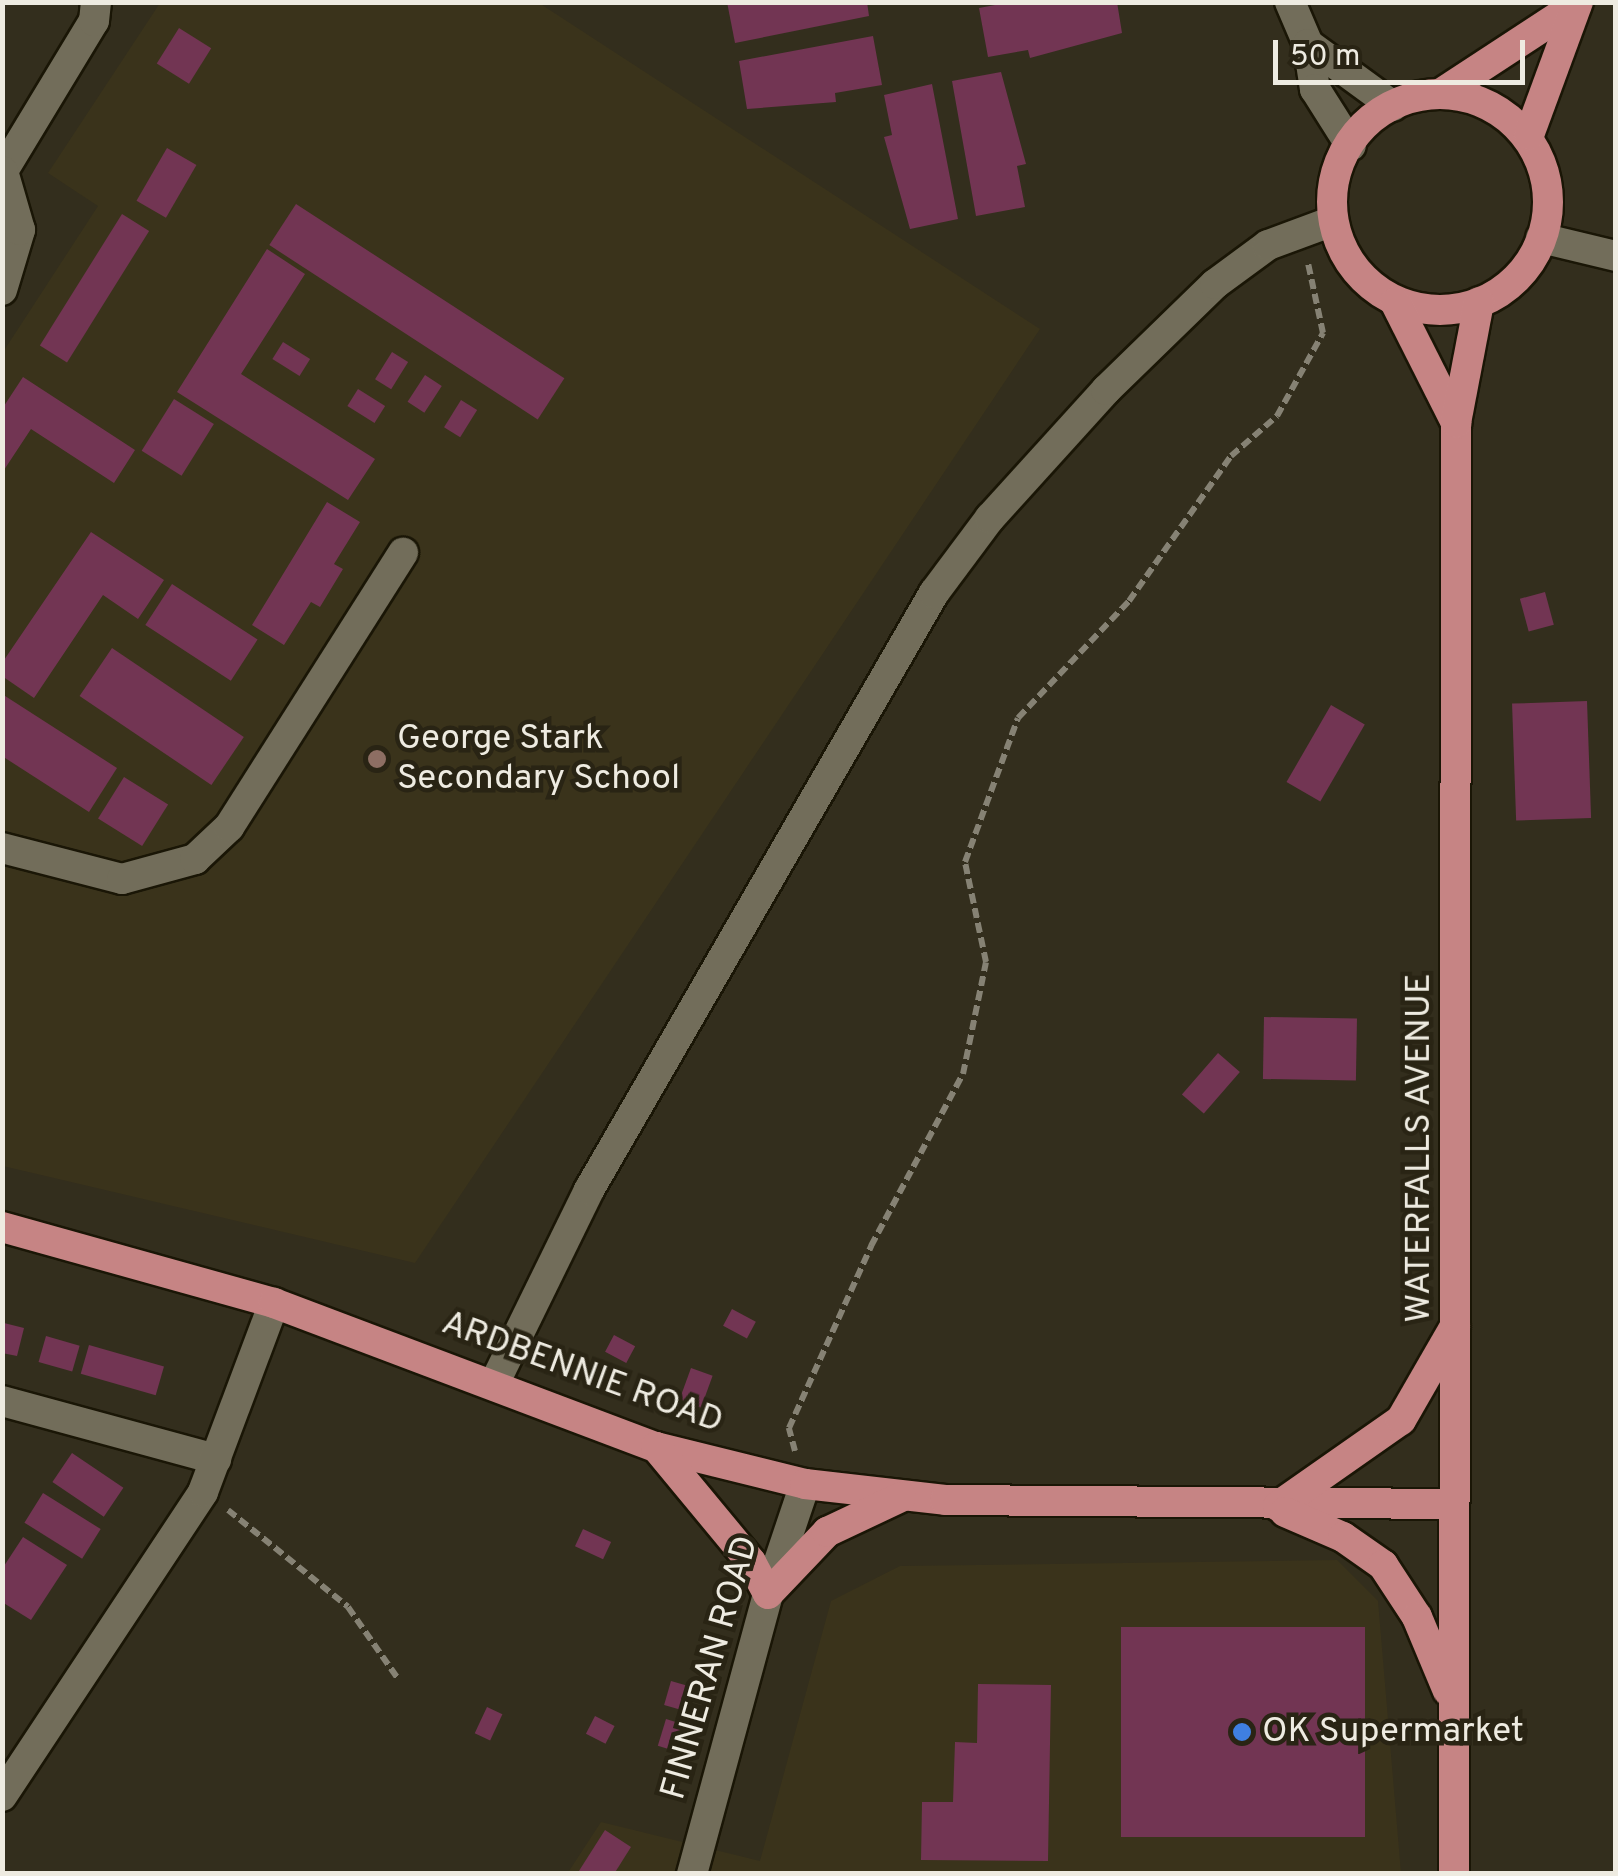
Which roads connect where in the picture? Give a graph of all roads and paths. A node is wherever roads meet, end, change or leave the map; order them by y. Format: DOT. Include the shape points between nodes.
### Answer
graph roads {
  1 [pos="96,2"];
  2 [pos="1290,2"];
  3 [pos="1577,4"];
  4 [pos="1308,44"];
  5 [pos="1442,92"];
  6 [pos="1393,106"];
  7 [pos="1529,134"];
  8 [pos="1350,146"];
  9 [pos="3,171"];
  10 [pos="1336,233"];
  11 [pos="1541,238"];
  12 [pos="1616,256"];
  13 [pos="2,290"];
  14 [pos="1395,302"];
  15 [pos="1479,302"];
  16 [pos="1456,423"];
  17 [pos="404,553"];
  18 [pos="2,848"];
  19 [pos="2,1228"];
  20 [pos="274,1303"];
  21 [pos="1458,1319"];
  22 [pos="496,1382"];
  23 [pos="2,1401"];
  24 [pos="656,1447"];
  25 [pos="216,1460"];
  26 [pos="805,1484"];
  27 [pos="203,1492"];
  28 [pos="902,1497"];
  29 [pos="1451,1504"];
  30 [pos="1276,1508"];
  31 [pos="768,1594"];
  32 [pos="399,1680"];
  33 [pos="1454,1703"];
  34 [pos="2,1796"];
  35 [pos="692,1874"];
  36 [pos="1454,1874"];
  1 -- 9 [label="street" via="94,21"];
  2 -- 4 [label="street"];
  3 -- 5 [label="main road"];
  3 -- 7 [label="main road"];
  4 -- 6 [label="street"];
  4 -- 8 [label="street" via="1316,89"];
  5 -- 6 [label="main road"];
  5 -- 7 [label="main road" via="1471,96"];
  6 -- 8 [label="main road"];
  7 -- 11 [label="main road" via="1552,198"];
  8 -- 10 [label="main road" via="1331,196"];
  9 -- 13 [label="street" via="20,230"];
  10 -- 14 [label="main road" via="1351,270"];
  10 -- 22 [label="street" via="1268,246 1215,284 1042,460 934,593 589,1190"];
  10 -- 26 [label="path" via="1305,264 1323,333 1278,416 1231,456 1129,601 1018,718 965,862 986,962 962,1074 870,1246 788,1428"];
  11 -- 12 [label="street"];
  11 -- 15 [label="main road" via="1527,267"];
  14 -- 15 [label="main road" via="1454,310"];
  14 -- 16 [label="main road, WATERFALLS AVENUE"];
  15 -- 16 [label="main road, WATERFALLS AVENUE"];
  16 -- 21 [label="main road, WATERFALLS AVENUE"];
  17 -- 18 [label="street" via="230,827 195,859 122,879"];
  19 -- 20 [label="main road, ARDBENNIE ROAD"];
  20 -- 22 [label="main road, ARDBENNIE ROAD"];
  20 -- 25 [label="street"];
  21 -- 29 [label="main road, WATERFALLS AVENUE"];
  21 -- 30 [label="main road" via="1401,1420"];
  22 -- 24 [label="main road, ARDBENNIE ROAD"];
  23 -- 25 [label="street"];
  24 -- 26 [label="main road, ARDBENNIE ROAD"];
  24 -- 31 [label="main road" via="751,1562"];
  25 -- 27 [label="street"];
  26 -- 28 [label="main road, ARDBENNIE ROAD"];
  26 -- 31 [label="street, FINNERAN ROAD"];
  27 -- 32 [label="path" via="348,1607"];
  27 -- 34 [label="street"];
  28 -- 30 [label="main road, ARDBENNIE ROAD"];
  28 -- 31 [label="main road" via="826,1532"];
  29 -- 30 [label="main road, ARDBENNIE ROAD"];
  29 -- 33 [label="main road, WATERFALLS AVENUE"];
  30 -- 33 [label="main road" via="1343,1538 1383,1566 1417,1617"];
  31 -- 35 [label="street, FINNERAN ROAD"];
  33 -- 36 [label="main road, WATERFALLS AVENUE"];
}
